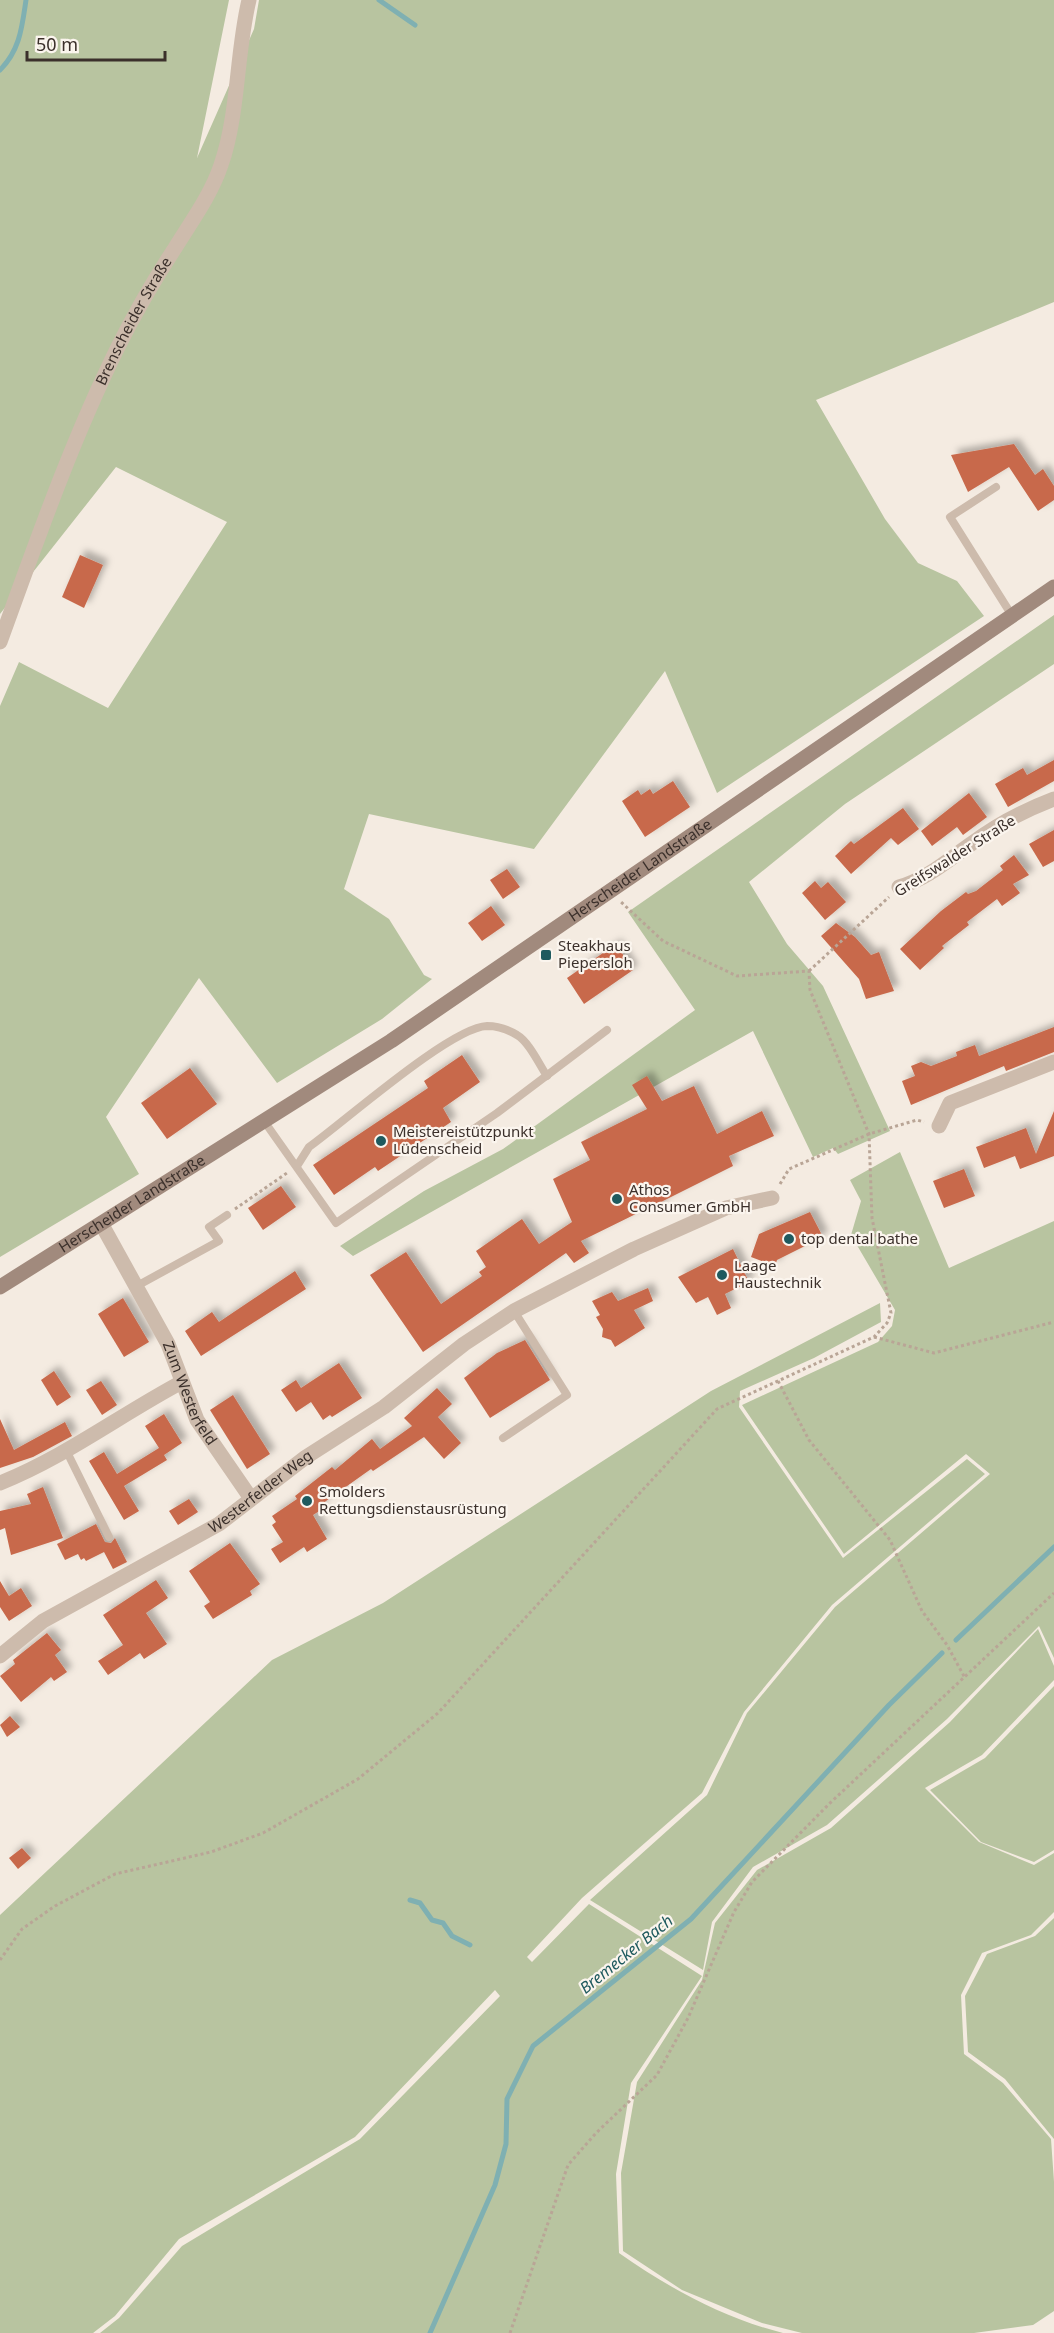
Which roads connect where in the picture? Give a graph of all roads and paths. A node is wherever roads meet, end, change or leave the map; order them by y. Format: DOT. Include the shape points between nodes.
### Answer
graph roads {
  1 [pos="249,0"];
  2 [pos="996,488"];
  3 [pos="1054,587"];
  4 [pos="1011,614"];
  5 [pos="0,642"];
  6 [pos="1054,799"];
  7 [pos="899,887"];
  8 [pos="608,892"];
  9 [pos="808,971"];
  10 [pos="607,1030"];
  11 [pos="1054,1062"];
  12 [pos="547,1076"];
  13 [pos="264,1121"];
  14 [pos="939,1126"];
  15 [pos="869,1134"];
  16 [pos="297,1166"];
  17 [pos="772,1198"];
  18 [pos="226,1215"];
  19 [pos="102,1225"];
  20 [pos="0,1287"];
  21 [pos="135,1287"];
  22 [pos="514,1311"];
  23 [pos="1054,1322"];
  24 [pos="874,1337"];
  25 [pos="778,1381"];
  26 [pos="182,1382"];
  27 [pos="503,1438"];
  28 [pos="67,1452"];
  29 [pos="0,1483"];
  30 [pos="250,1497"];
  31 [pos="109,1537"];
  32 [pos="1054,1593"];
  33 [pos="0,1656"];
  34 [pos="965,1678"];
  35 [pos="0,1960"];
  36 [pos="510,2333"];
  1 -- 5 [label="street, Brenscheider Straße" via="228,142 220,168 124,336 84,419"];
  2 -- 4 [label="lane" via="950,517"];
  3 -- 4 [label="main road, Herscheider Landstraße"];
  4 -- 8 [label="main road, Herscheider Landstraße"];
  6 -- 7 [label="street, Greifswalder Straße" via="1029,809 973,842 936,870"];
  7 -- 9 [label="path, Greifswalder Straße"];
  8 -- 9 [label="path" via="663,940 737,976"];
  8 -- 13 [label="main road, Herscheider Landstraße" via="410,1028"];
  9 -- 15 [label="path" via="810,990"];
  10 -- 12 [label="lane"];
  11 -- 14 [label="street" via="950,1103"];
  12 -- 16 [label="lane" via="520,1036 486,1026 466,1033 422,1059 309,1147"];
  12 -- 16 [label="lane" via="336,1223"];
  13 -- 16 [label="lane"];
  13 -- 19 [label="main road, Herscheider Landstraße"];
  14 -- 15 [label="path" via="917,1120"];
  15 -- 17 [label="path" via="789,1169"];
  15 -- 24 [label="path" via="872,1218 891,1313"];
  16 -- 18 [label="path"];
  17 -- 22 [label="street, Westerfelder Weg" via="726,1208 634,1249"];
  18 -- 21 [label="lane" via="209,1227 219,1240"];
  19 -- 20 [label="main road, Herscheider Landstraße"];
  19 -- 21 [label="street, Zum Westerfeld"];
  21 -- 26 [label="street, Zum Westerfeld" via="168,1344"];
  22 -- 27 [label="lane" via="567,1395"];
  22 -- 30 [label="street, Westerfelder Weg" via="464,1344 384,1407"];
  23 -- 24 [label="path" via="934,1353"];
  24 -- 25 [label="path"];
  25 -- 34 [label="path" via="809,1440 890,1540 922,1611"];
  25 -- 35 [label="path" via="717,1409 438,1713 358,1779 263,1833 211,1852 115,1874 22,1929"];
  26 -- 28 [label="street"];
  26 -- 30 [label="street, Zum Westerfeld" via="197,1420"];
  28 -- 29 [label="street"];
  28 -- 31 [label="lane"];
  30 -- 33 [label="street, Westerfelder Weg" via="219,1524 43,1621"];
  32 -- 34 [label="path"];
  34 -- 36 [label="path" via="828,1804 752,1882 657,2075 568,2165"];
}
